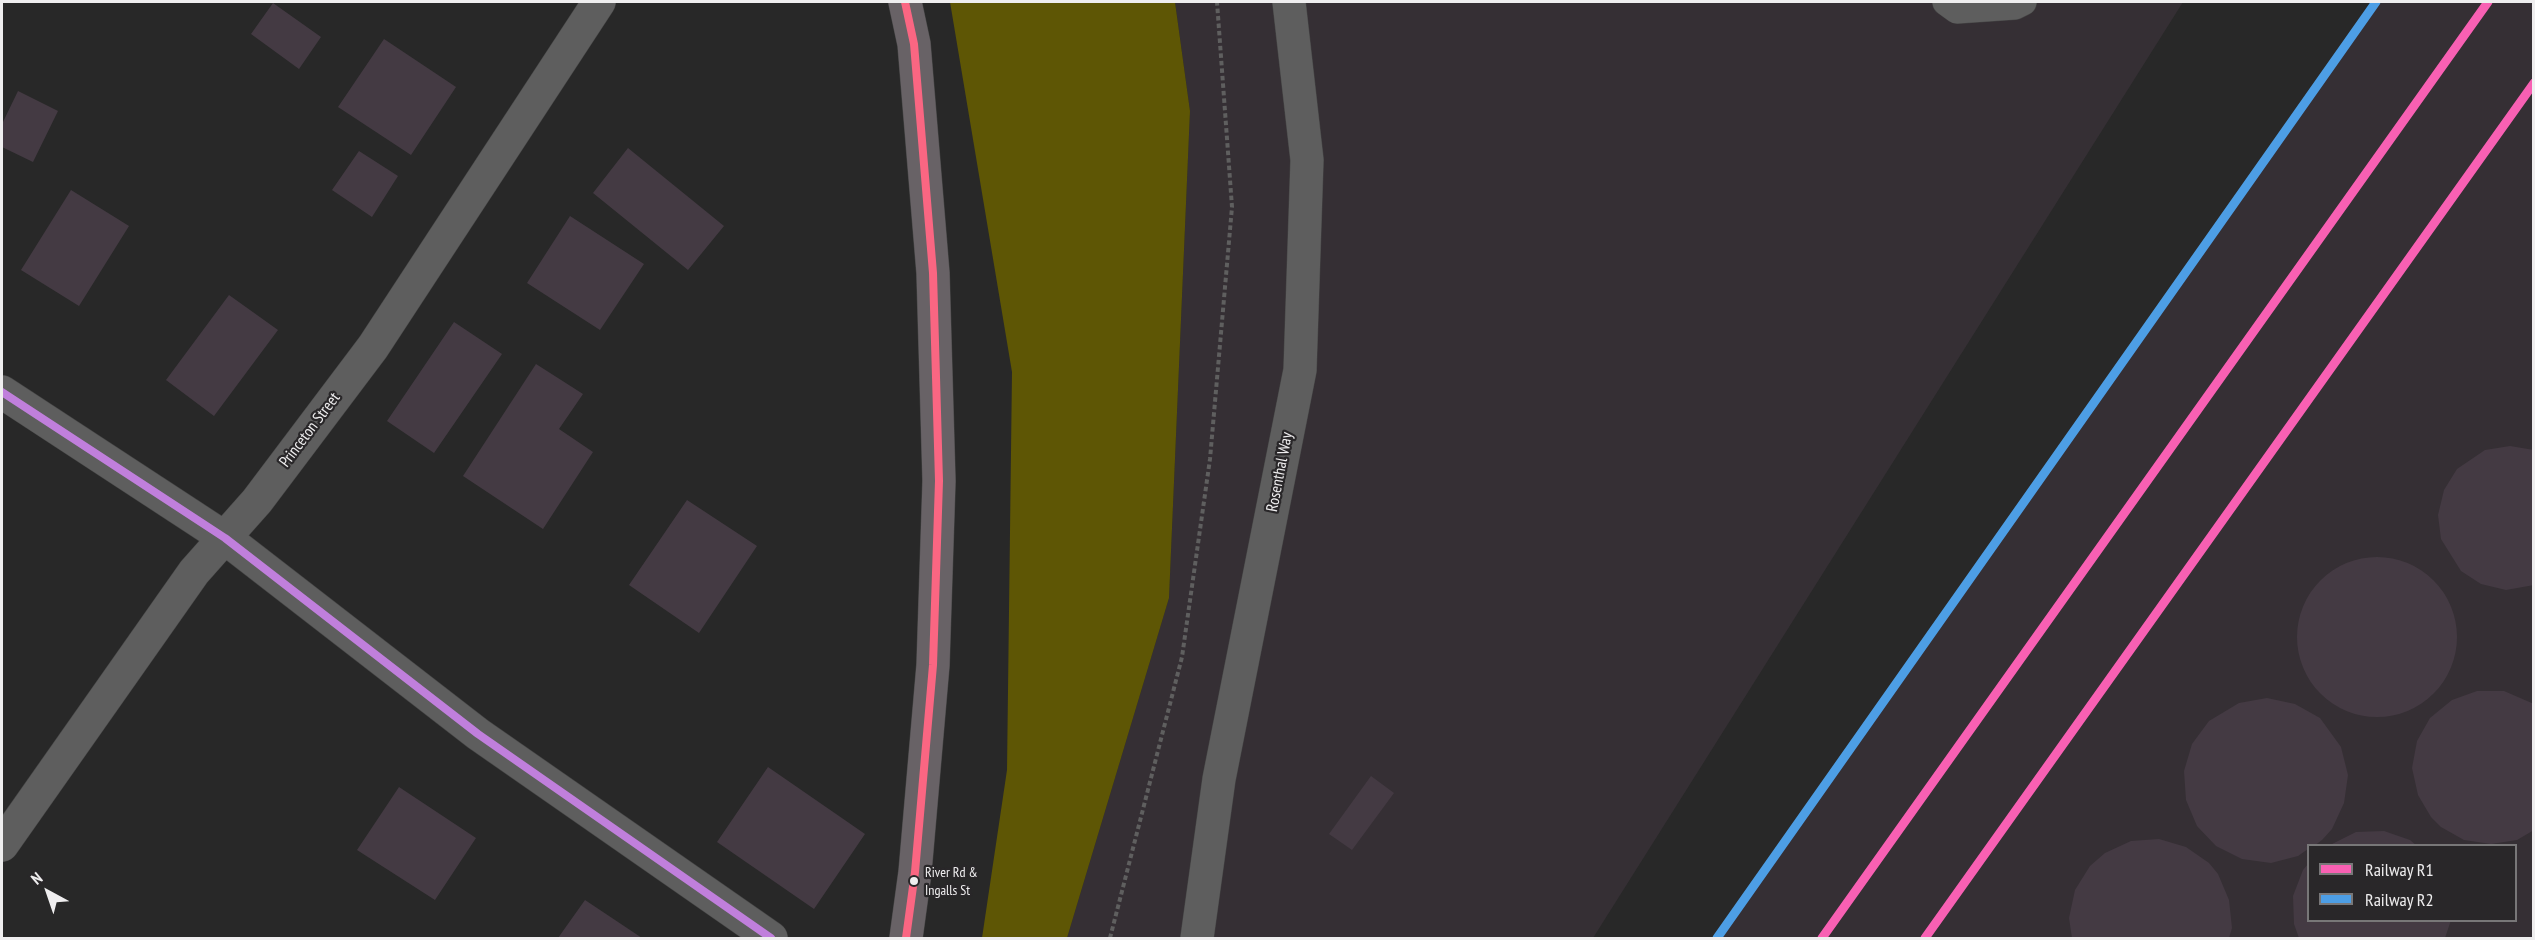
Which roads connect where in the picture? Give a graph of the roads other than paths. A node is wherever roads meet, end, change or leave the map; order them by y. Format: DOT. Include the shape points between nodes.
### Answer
graph roads {
  1 [pos="599,2"];
  2 [pos="906,2"];
  3 [pos="1289,2"];
  4 [pos="1946,2"];
  5 [pos="2023,2"];
  6 [pos="2,392"];
  7 [pos="225,538"];
  8 [pos="2,845"];
  9 [pos="771,939"];
  10 [pos="906,939"];
  11 [pos="1197,939"];
  1 -- 7 [label="street, Princeton Street" via="373,347"];
  2 -- 10 [label="main road" via="914,44 933,273 939,481 933,665"];
  3 -- 11 [label="street, Rosenthal Way" via="1307,159 1300,370 1219,779"];
  4 -- 5 [label="lane" via="1957,10 2015,6"];
  6 -- 7 [label="street"];
  7 -- 8 [label="street, Princeton Street" via="194,572"];
  7 -- 9 [label="street" via="478,734"];
}
